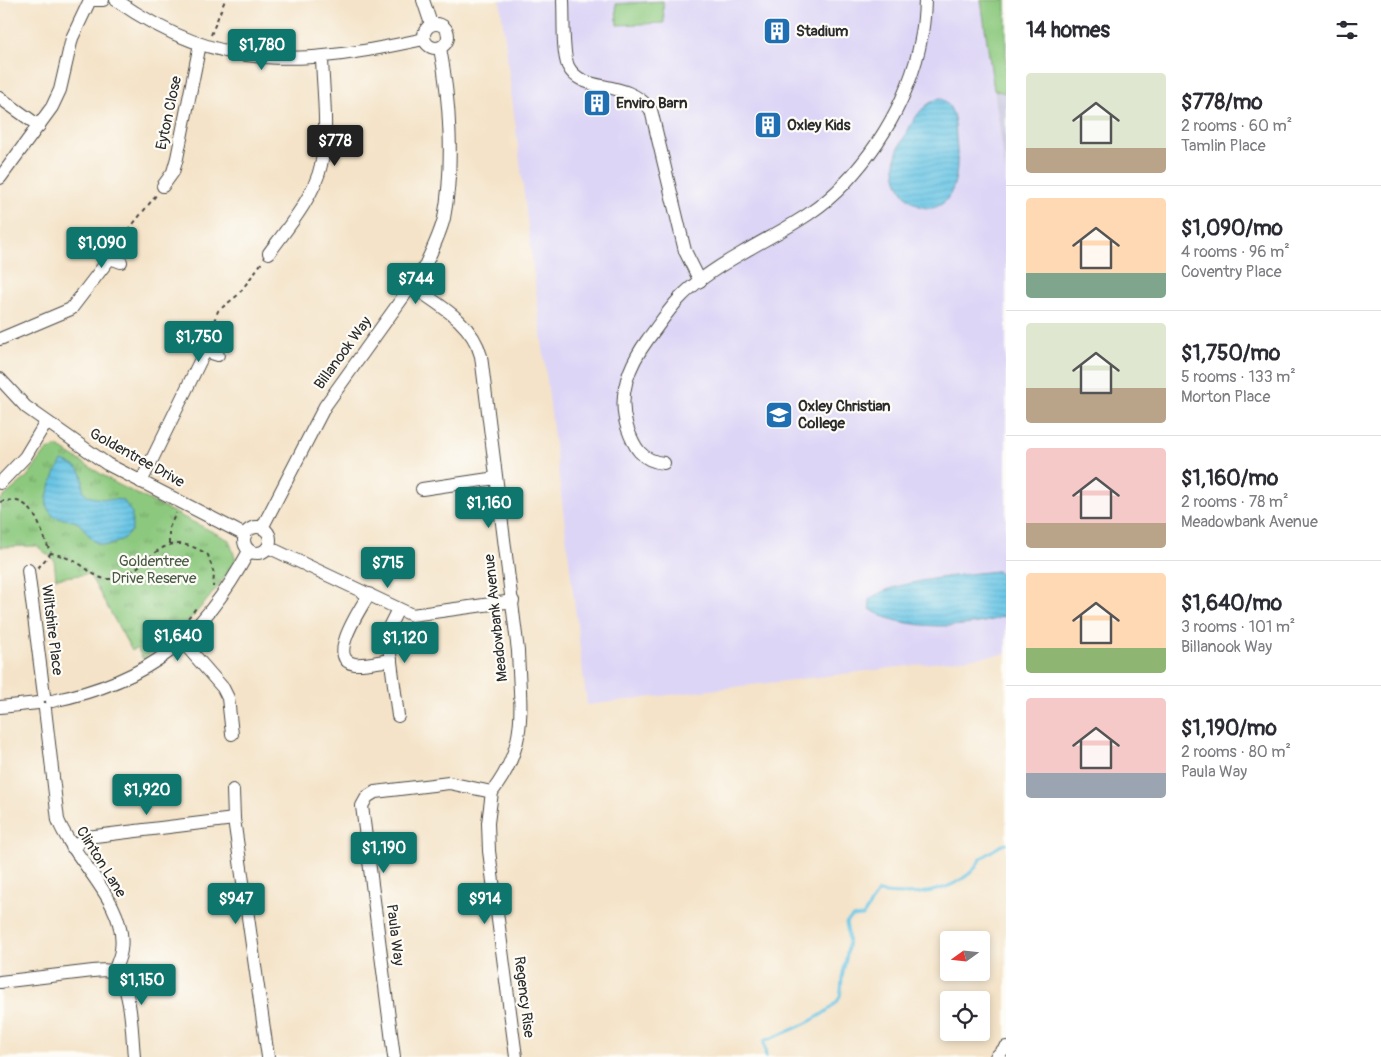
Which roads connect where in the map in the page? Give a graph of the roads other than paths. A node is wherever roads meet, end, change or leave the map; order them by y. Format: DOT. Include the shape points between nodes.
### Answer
graph roads {
  1 [pos="90,0"];
  2 [pos="103,0"];
  3 [pos="116,0"];
  4 [pos="423,0"];
  5 [pos="563,0"];
  6 [pos="925,0"];
  7 [pos="432,24"];
  8 [pos="424,39"];
  9 [pos="203,45"];
  10 [pos="440,48"];
  11 [pos="322,58"];
  12 [pos="0,98"];
  13 [pos="39,126"];
  14 [pos="0,178"];
  15 [pos="163,186"];
  16 [pos="269,253"];
  17 [pos="109,255"];
  18 [pos="700,282"];
  19 [pos="412,286"];
  20 [pos="0,339"];
  21 [pos="206,349"];
  22 [pos="0,379"];
  23 [pos="46,422"];
  24 [pos="664,463"];
  25 [pos="496,478"];
  26 [pos="0,482"];
  27 [pos="141,482"];
  28 [pos="422,489"];
  29 [pos="262,528"];
  30 [pos="245,535"];
  31 [pos="268,547"];
  32 [pos="249,551"];
  33 [pos="33,570"];
  34 [pos="369,594"];
  35 [pos="513,601"];
  36 [pos="398,609"];
  37 [pos="182,642"];
  38 [pos="391,660"];
  39 [pos="45,702"];
  40 [pos="0,707"];
  41 [pos="398,716"];
  42 [pos="232,734"];
  43 [pos="233,790"];
  44 [pos="492,792"];
  45 [pos="234,819"];
  46 [pos="72,847"];
  47 [pos="114,972"];
  48 [pos="0,982"];
  49 [pos="1006,1048"];
  50 [pos="134,1057"];
  51 [pos="268,1057"];
  52 [pos="394,1057"];
  53 [pos="516,1057"];
  54 [pos="996,1057"];
  1 -- 2 [label="street"];
  1 -- 13 [label="street" via="72,38 60,90"];
  3 -- 9 [label="street" via="147,20"];
  4 -- 7 [label="street"];
  5 -- 18 [label="street" via="566,56 574,74 590,84 639,97 651,110 685,251"];
  6 -- 18 [label="street" via="925,25 909,83 874,146 846,182 809,215 742,253"];
  7 -- 8 [label="street" via="424,31"];
  7 -- 10 [label="street" via="442,25 448,34 446,43"];
  8 -- 10 [label="street" via="430,47"];
  8 -- 11 [label="street"];
  9 -- 11 [label="street" via="249,56"];
  9 -- 15 [label="street, Eyton Close" via="177,158 173,172"];
  10 -- 19 [label="street, Billanook Way" via="448,119 448,191 435,243"];
  11 -- 16 [label="street" via="324,128 321,166 303,207"];
  12 -- 13 [label="street"];
  13 -- 14 [label="street"];
  17 -- 20 [label="street" via="71,309"];
  18 -- 24 [label="street" via="678,299 638,352 624,385 626,423 632,441 640,455 652,462"];
  19 -- 25 [label="street, Meadowbank Avenue" via="459,319 478,343"];
  19 -- 29 [label="street, Billanook Way" via="325,406"];
  21 -- 27 [label="street"];
  22 -- 23 [label="street, Goldentree Drive" via="26,407"];
  23 -- 26 [label="street" via="25,457"];
  23 -- 27 [label="street, Goldentree Drive" via="107,464"];
  25 -- 28 [label="street"];
  25 -- 35 [label="street, Meadowbank Avenue"];
  27 -- 30 [label="street, Goldentree Drive"];
  29 -- 30 [label="street" via="254,527"];
  29 -- 31 [label="street" via="269,536"];
  30 -- 32 [label="street" via="244,542"];
  31 -- 32 [label="street" via="258,554"];
  31 -- 34 [label="street"];
  32 -- 37 [label="street" via="231,585"];
  33 -- 39 [label="street, Wiltshire Place"];
  34 -- 36 [label="street"];
  34 -- 38 [label="street" via="345,640 344,657 357,664"];
  35 -- 36 [label="street" via="426,614"];
  35 -- 44 [label="street, Meadowbank Avenue" via="520,733 514,757"];
  36 -- 38 [label="street" via="387,631"];
  37 -- 39 [label="street" via="142,672 121,682"];
  37 -- 42 [label="street" via="223,688 228,698"];
  38 -- 41 [label="street"];
  39 -- 40 [label="street"];
  39 -- 46 [label="street, Clinton Lane" via="58,820"];
  43 -- 45 [label="street"];
  44 -- 52 [label="street, Paula Way" via="449,783 375,792 362,806"];
  44 -- 53 [label="street, Regency Rise" via="489,850"];
  45 -- 46 [label="street" via="87,837"];
  45 -- 51 [label="street"];
  46 -- 47 [label="street, Clinton Lane" via="93,874 114,912 121,950"];
  47 -- 48 [label="street" via="93,971"];
  47 -- 50 [label="street" via="125,987"];
  49 -- 54 [label="street"];
}
